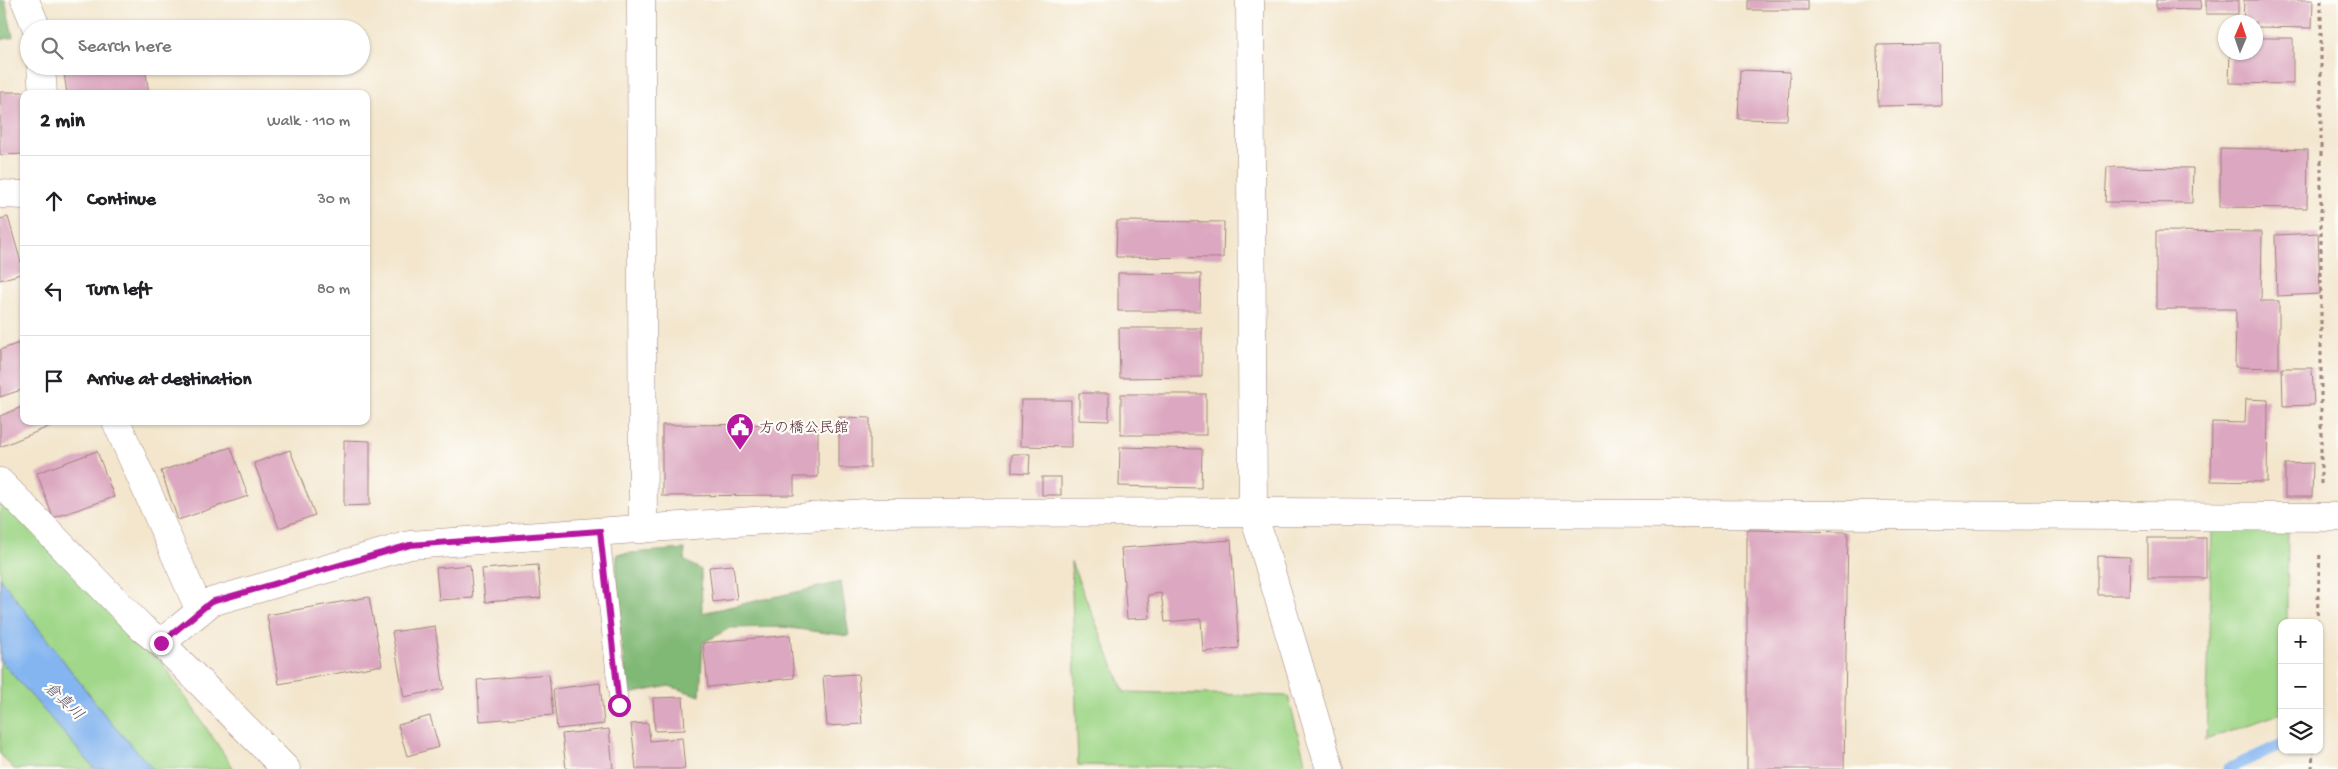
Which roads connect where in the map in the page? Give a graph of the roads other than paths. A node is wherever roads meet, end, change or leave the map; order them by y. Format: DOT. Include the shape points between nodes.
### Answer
graph roads {
  1 [pos="25,0"];
  2 [pos="641,0"];
  3 [pos="1250,0"];
  4 [pos="33,20"];
  5 [pos="42,75"];
  6 [pos="43,90"];
  7 [pos="0,194"];
  8 [pos="20,194"];
  9 [pos="118,425"];
  10 [pos="0,482"];
  11 [pos="1253,512"];
  12 [pos="2330,517"];
  13 [pos="643,528"];
  14 [pos="600,531"];
  15 [pos="200,611"];
  16 [pos="161,643"];
  17 [pos="619,705"];
  18 [pos="286,769"];
  19 [pos="1330,769"];
  1 -- 4 [label="street"];
  2 -- 13 [label="street"];
  3 -- 11 [label="street"];
  5 -- 6 [label="street"];
  7 -- 8 [label="street"];
  9 -- 15 [label="street"];
  10 -- 16 [label="street" via="142,628"];
  11 -- 12 [label="street"];
  11 -- 13 [label="street" via="866,513"];
  11 -- 19 [label="street"];
  13 -- 14 [label="street"];
  14 -- 15 [label="street" via="410,545 211,602"];
  14 -- 17 [label="lane"];
  15 -- 16 [label="street"];
  16 -- 18 [label="street"];
}
